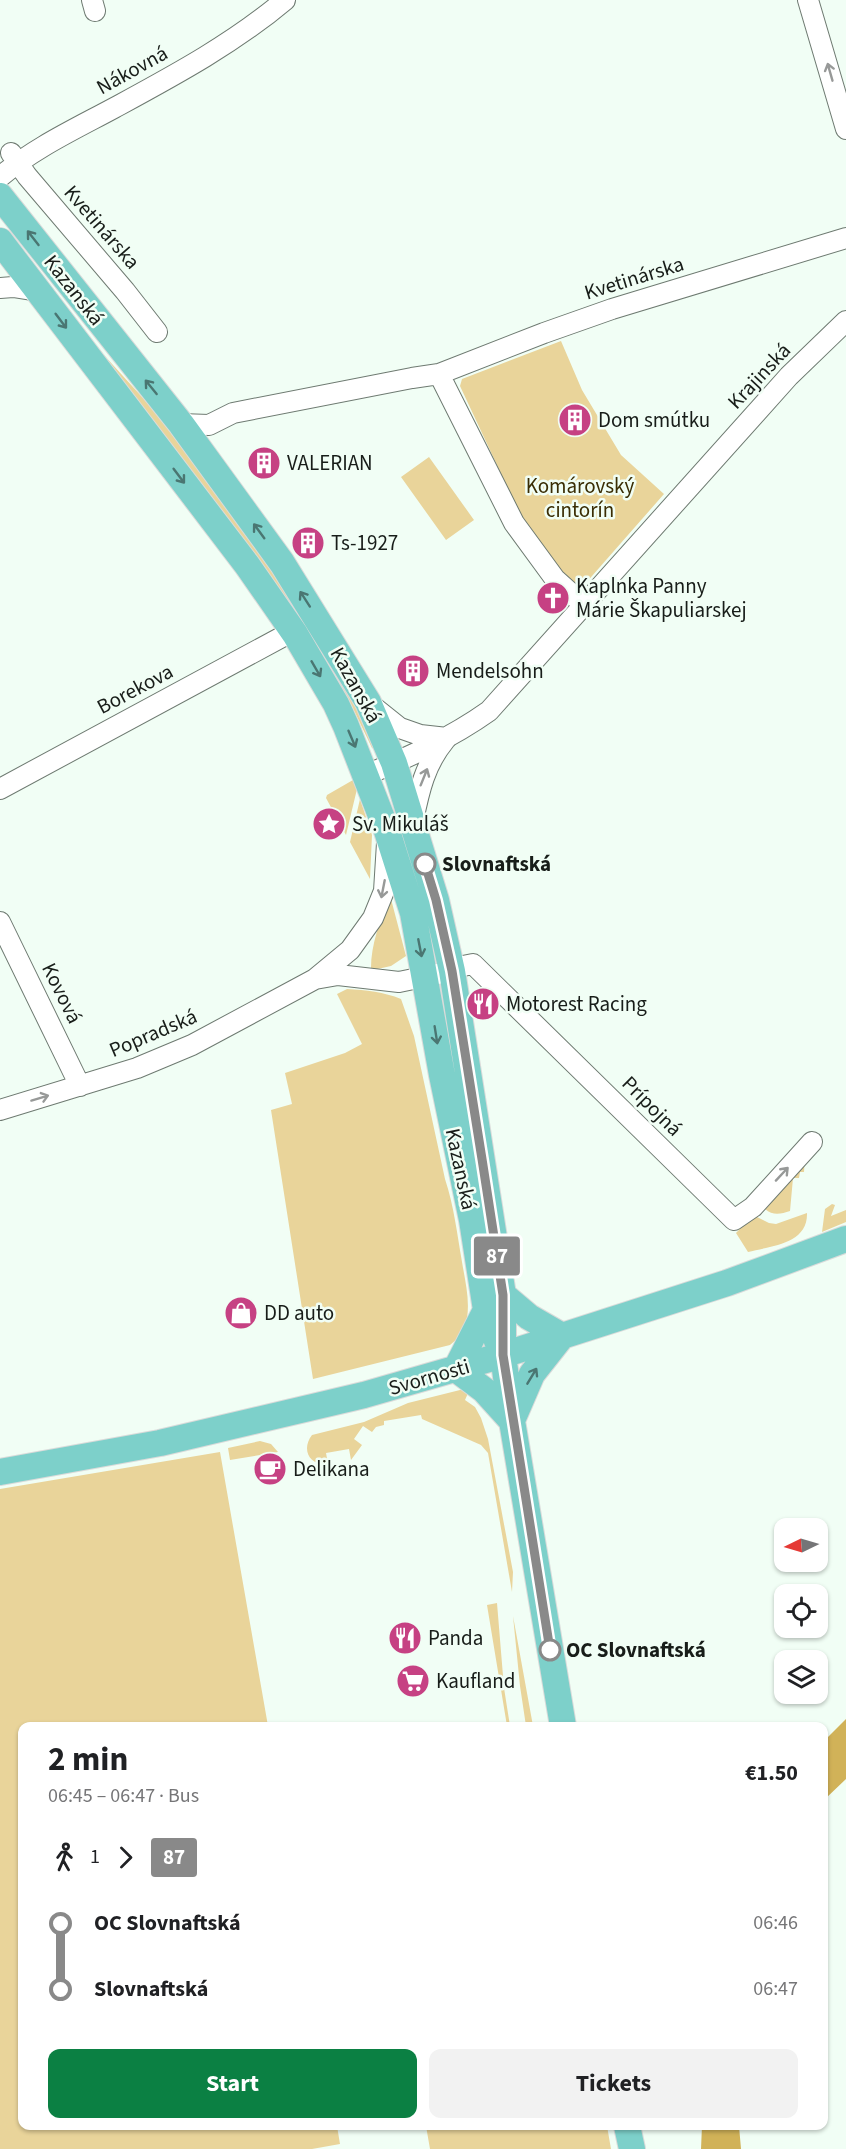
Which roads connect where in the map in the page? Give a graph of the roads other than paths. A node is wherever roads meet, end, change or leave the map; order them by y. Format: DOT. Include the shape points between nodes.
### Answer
graph roads {
  1 [pos="285,0"];
  2 [pos="808,0"];
  3 [pos="846,129"];
  4 [pos="14,158"];
  5 [pos="0,177"];
  6 [pos="0,195"];
  7 [pos="846,238"];
  8 [pos="0,241"];
  9 [pos="0,288"];
  10 [pos="38,291"];
  11 [pos="846,321"];
  12 [pos="157,332"];
  13 [pos="439,374"];
  14 [pos="181,424"];
  15 [pos="209,425"];
  16 [pos="210,465"];
  17 [pos="584,605"];
  18 [pos="293,631"];
  19 [pos="368,702"];
  20 [pos="447,738"];
  21 [pos="394,763"];
  22 [pos="366,775"];
  23 [pos="0,789"];
  24 [pos="413,821"];
  25 [pos="387,831"];
  26 [pos="0,922"];
  27 [pos="452,971"];
  28 [pos="425,977"];
  29 [pos="315,979"];
  30 [pos="80,1086"];
  31 [pos="0,1110"];
  32 [pos="812,1142"];
  33 [pos="846,1239"];
  34 [pos="495,1303"];
  35 [pos="562,1336"];
  36 [pos="503,1355"];
  37 [pos="456,1369"];
  38 [pos="512,1421"];
  39 [pos="0,1472"];
  40 [pos="561,1722"];
  41 [pos="628,2130"];
  42 [pos="632,2149"];
  1 -- 4 [label="street, Nákovná" via="216,51"];
  3 -- 2 [label="street, one-way"];
  4 -- 5 [label="street, Nákovná"];
  4 -- 12 [label="street, Kvetinárska"];
  14 -- 6 [label="main road, Kazanská, one-way"];
  7 -- 13 [label="street, Kvetinárska" via="612,309"];
  8 -- 10 [label="main road, Kazanská"];
  9 -- 10 [label="street"];
  10 -- 18 [label="main road, Kazanská, one-way"];
  11 -- 17 [label="street, Krajinská" via="789,376"];
  13 -- 15 [label="street, Kvetinárska" via="233,413"];
  13 -- 17 [label="street" via="514,523 555,579"];
  14 -- 15 [label="street, Kvetinárska"];
  14 -- 16 [label="main road, Kazanská"];
  15 -- 16 [label="street"];
  19 -- 16 [label="main road, Kazanská, one-way" via="282,563"];
  17 -- 20 [label="street, Krajinská" via="489,711"];
  18 -- 22 [label="main road, Kazanská, one-way" via="336,704"];
  18 -- 23 [label="street, Borekova"];
  19 -- 20 [label="street" via="400,728"];
  19 -- 21 [label="main road, Kazanská"];
  20 -- 21 [label="street, Krajinská"];
  24 -- 20 [label="street, one-way" via="422,778"];
  21 -- 22 [label="street, Krajinská"];
  21 -- 24 [label="main road, Kazanská"];
  22 -- 25 [label="main road, Kazanská"];
  24 -- 27 [label="main road, Kazanská"];
  25 -- 28 [label="main road, Kazanská, one-way" via="413,913"];
  25 -- 29 [label="street, Popradská, one-way" via="384,891 373,918 350,950"];
  26 -- 30 [label="street, Kovová"];
  27 -- 28 [label="street, Popradská"];
  27 -- 32 [label="street, Prípojná, one-way" via="473,963 734,1220 753,1207"];
  27 -- 34 [label="main road, Kazanská"];
  28 -- 29 [label="street, Popradská" via="399,982 338,975"];
  28 -- 34 [label="main road, Kazanská, one-way" via="472,1220"];
  29 -- 30 [label="street, Popradská" via="192,1045"];
  31 -- 30 [label="street, Popradská, one-way"];
  33 -- 35 [label="main road, Svornosti"];
  34 -- 35 [label="main road"];
  34 -- 36 [label="main road, Kazanská"];
  34 -- 37 [label="main road"];
  35 -- 36 [label="main road, Svornosti"];
  38 -- 35 [label="main road, one-way" via="532,1374"];
  36 -- 37 [label="main road, Svornosti"];
  36 -- 38 [label="main road"];
  37 -- 38 [label="main road" via="484,1390"];
  37 -- 39 [label="main road, Svornosti" via="250,1424"];
  38 -- 40 [label="main road"];
  41 -- 42 [label="main road"];
}
